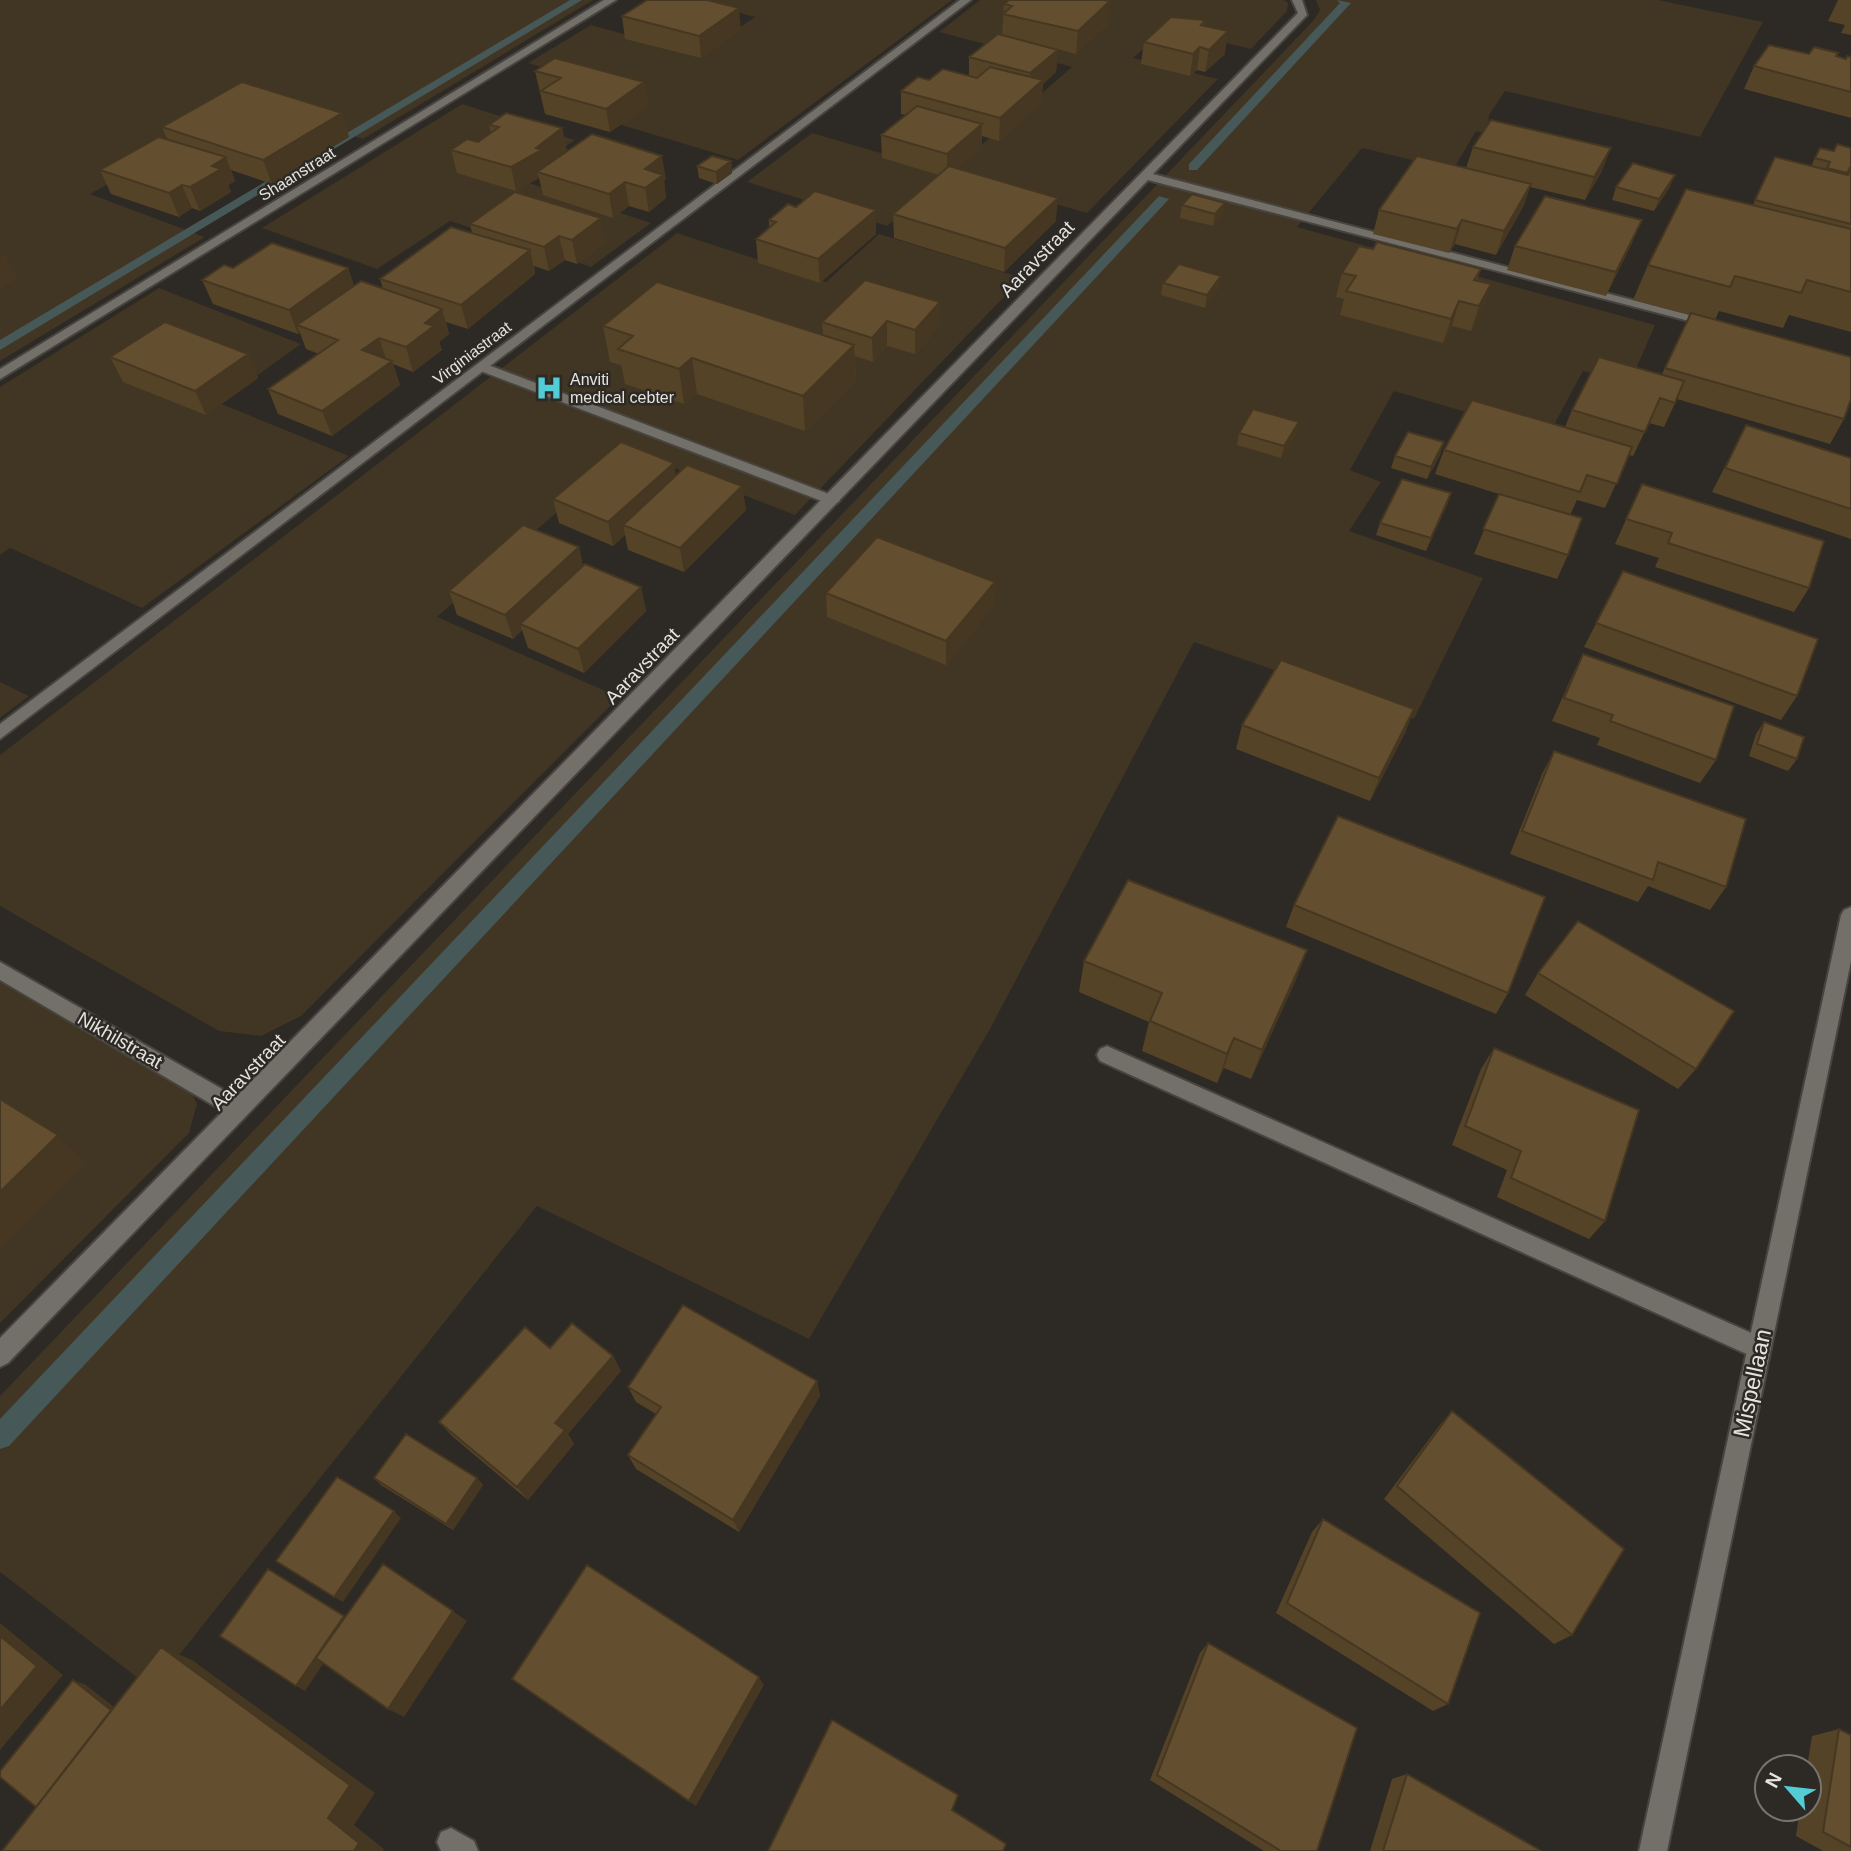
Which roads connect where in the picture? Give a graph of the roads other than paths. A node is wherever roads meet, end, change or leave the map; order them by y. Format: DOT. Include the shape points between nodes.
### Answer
graph roads {
  1 [pos="611,0"];
  2 [pos="966,0"];
  3 [pos="1297,0"];
  4 [pos="1146,176"];
  5 [pos="1730,330"];
  6 [pos="483,367"];
  7 [pos="0,375"];
  8 [pos="832,500"];
  9 [pos="0,733"];
  10 [pos="1851,915"];
  11 [pos="0,970"];
  12 [pos="1107,1055"];
  13 [pos="240,1110"];
  14 [pos="1759,1348"];
  15 [pos="0,1355"];
  16 [pos="1653,1851"];
  1 -- 7 [label="street, Shaanstraat"];
  2 -- 6 [label="street, Virginiastraat"];
  3 -- 4 [label="street, Aaravstraat" via="1303,13"];
  4 -- 5 [label="street"];
  4 -- 8 [label="street, Aaravstraat"];
  6 -- 8 [label="street"];
  6 -- 9 [label="street, Virginiastraat"];
  8 -- 13 [label="street, Aaravstraat"];
  10 -- 14 [label="street, Mispellaan"];
  11 -- 13 [label="street, Nikhilstraat"];
  12 -- 14 [label="street"];
  13 -- 15 [label="street, Aaravstraat"];
  14 -- 16 [label="street, Mispellaan"];
}
